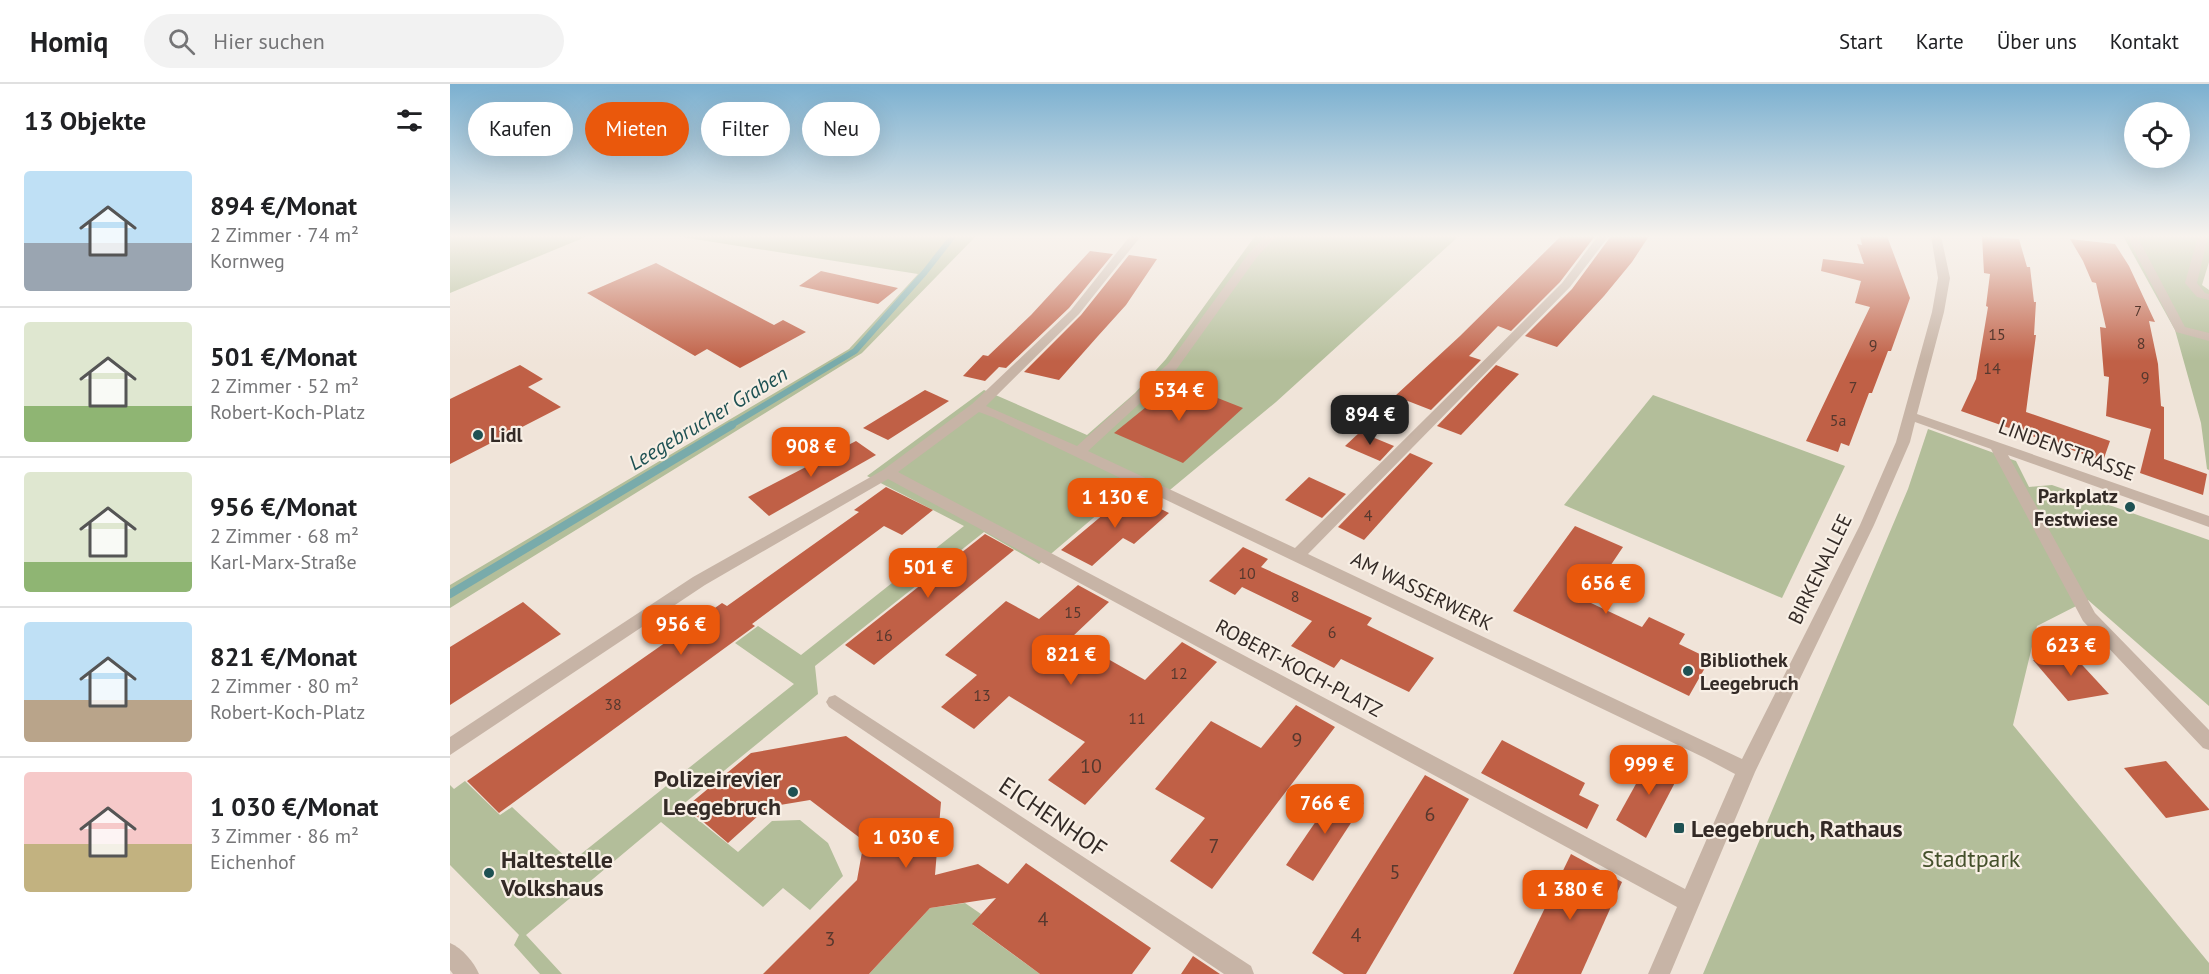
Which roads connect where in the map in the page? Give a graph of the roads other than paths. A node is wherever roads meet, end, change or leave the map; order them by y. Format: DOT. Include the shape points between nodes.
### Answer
graph roads {
  1 [pos="1103,278"];
  2 [pos="1237,278"];
  3 [pos="1572,278"];
  4 [pos="1944,278"];
  5 [pos="2153,278"];
  6 [pos="2193,278"];
  7 [pos="2209,297"];
  8 [pos="2209,337"];
  9 [pos="977,407"];
  10 [pos="1911,416"];
  11 [pos="1996,446"];
  12 [pos="1078,452"];
  13 [pos="888,473"];
  14 [pos="2209,522"];
  15 [pos="1298,555"];
  16 [pos="835,702"];
  17 [pos="2209,742"];
  18 [pos="450,747"];
  19 [pos="1746,771"];
  20 [pos="1689,902"];
  21 [pos="450,954"];
  22 [pos="468,974"];
  23 [pos="1243,974"];
  24 [pos="1659,974"];
  1 -- 9 [label="street" via="1076,312"];
  2 -- 12 [label="street" via="1172,367"];
  3 -- 15 [label="street"];
  4 -- 10 [label="street, BIRKENALLEE"];
  5 -- 8 [label="street" via="2180,329"];
  6 -- 7 [label="street" via="2191,284 2201,295"];
  9 -- 12 [label="street, AM WASSERWERK"];
  9 -- 13 [label="street"];
  10 -- 11 [label="street, LINDENSTRASSE"];
  10 -- 19 [label="street, BIRKENALLEE" via="1904,442 1871,515"];
  11 -- 14 [label="street, LINDENSTRASSE"];
  11 -- 17 [label="street" via="2089,617"];
  12 -- 15 [label="street, AM WASSERWERK"];
  13 -- 18 [label="street" via="699,581"];
  13 -- 20 [label="street, ROBERT-KOCH-PLATZ"];
  15 -- 19 [label="street, AM WASSERWERK"];
  16 -- 23 [label="street, EICHENHOF"];
  19 -- 20 [label="street, BIRKENALLEE"];
  20 -- 24 [label="street, BIRKENALLEE"];
  21 -- 22 [label="street"];
}
